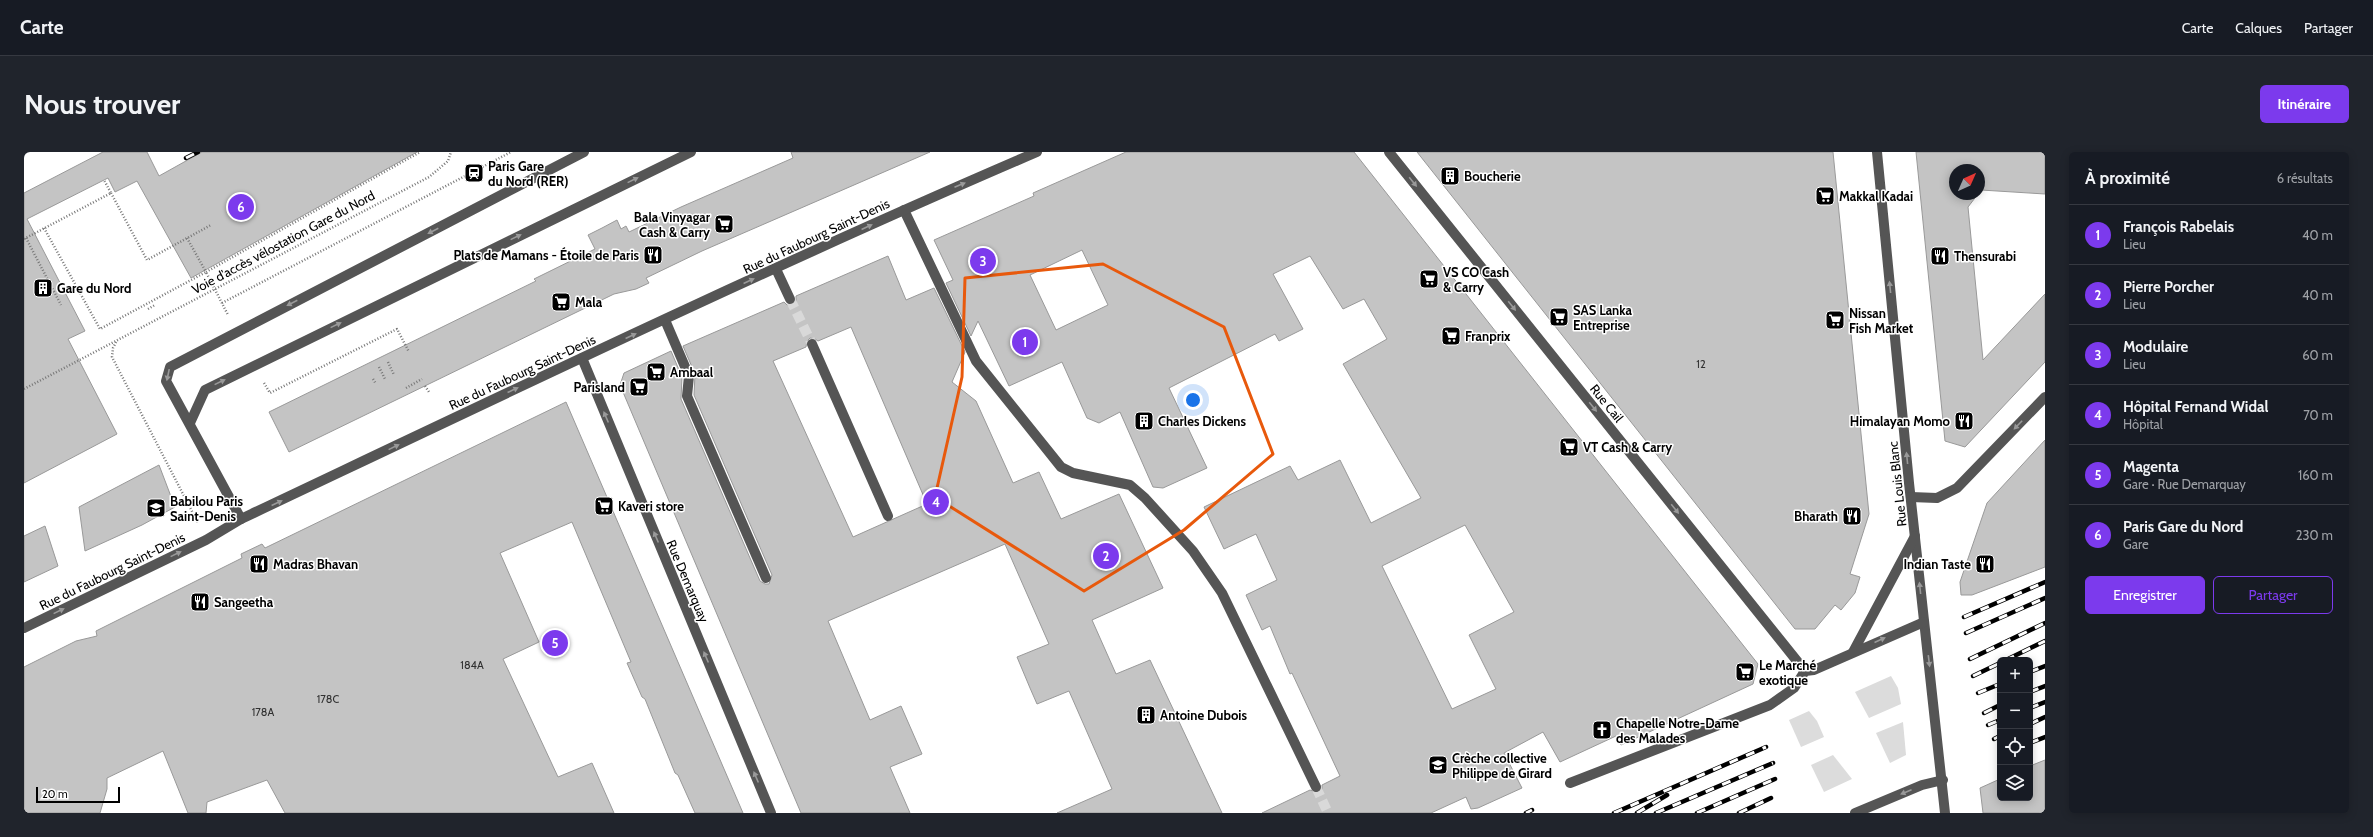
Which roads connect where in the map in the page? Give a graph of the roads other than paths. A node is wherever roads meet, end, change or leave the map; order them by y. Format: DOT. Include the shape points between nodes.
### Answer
graph roads {
  1 [pos="584,152"];
  2 [pos="691,152"];
  3 [pos="1037,152"];
  4 [pos="1389,152"];
  5 [pos="1877,152"];
  6 [pos="904,210"];
  7 [pos="776,269"];
  8 [pos="790,299"];
  9 [pos="665,320"];
  10 [pos="812,344"];
  11 [pos="582,358"];
  12 [pos="2045,396"];
  13 [pos="190,423"];
  14 [pos="1911,497"];
  15 [pos="888,516"];
  16 [pos="242,519"];
  17 [pos="1915,536"];
  18 [pos="766,578"];
  19 [pos="1924,622"];
  20 [pos="24,628"];
  21 [pos="1853,652"];
  22 [pos="1805,671"];
  23 [pos="1943,780"];
  24 [pos="1570,783"];
  25 [pos="1316,787"];
  26 [pos="771,813"];
  27 [pos="1855,813"];
  28 [pos="1945,813"];
  1 -- 13 [label="street, one-way" via="170,367 166,381"];
  13 -- 2 [label="street, one-way" via="205,390"];
  6 -- 3 [label="street, Rue du Faubourg Saint-Denis, one-way"];
  4 -- 22 [label="street, Rue Cail, one-way"];
  14 -- 5 [label="street, Rue Louis Blanc, one-way"];
  7 -- 6 [label="street, Rue du Faubourg Saint-Denis, one-way"];
  6 -- 25 [label="street" via="976,361 1061,467 1073,473 1130,485 1193,551 1222,593"];
  7 -- 8 [label="street"];
  9 -- 7 [label="street, Rue du Faubourg Saint-Denis, one-way"];
  11 -- 9 [label="street, Rue du Faubourg Saint-Denis, one-way"];
  9 -- 18 [label="street" via="689,376 687,396"];
  10 -- 15 [label="street"];
  16 -- 11 [label="street, Rue du Faubourg Saint-Denis, one-way"];
  26 -- 11 [label="street, Rue Demarquay, one-way"];
  12 -- 14 [label="street, one-way" via="1957,488 1937,498"];
  13 -- 16 [label="street"];
  14 -- 17 [label="street, Rue Louis Blanc"];
  20 -- 16 [label="street, Rue du Faubourg Saint-Denis, one-way" via="206,540"];
  19 -- 17 [label="street, Rue Louis Blanc, one-way"];
  17 -- 21 [label="street"];
  21 -- 19 [label="street, one-way"];
  19 -- 23 [label="street, Rue Louis Blanc, one-way"];
  21 -- 22 [label="street" via="1814,670"];
  22 -- 24 [label="street" via="1794,688 1770,704"];
  23 -- 27 [label="street, one-way" via="1922,785"];
  23 -- 28 [label="street, Rue Louis Blanc"];
}
